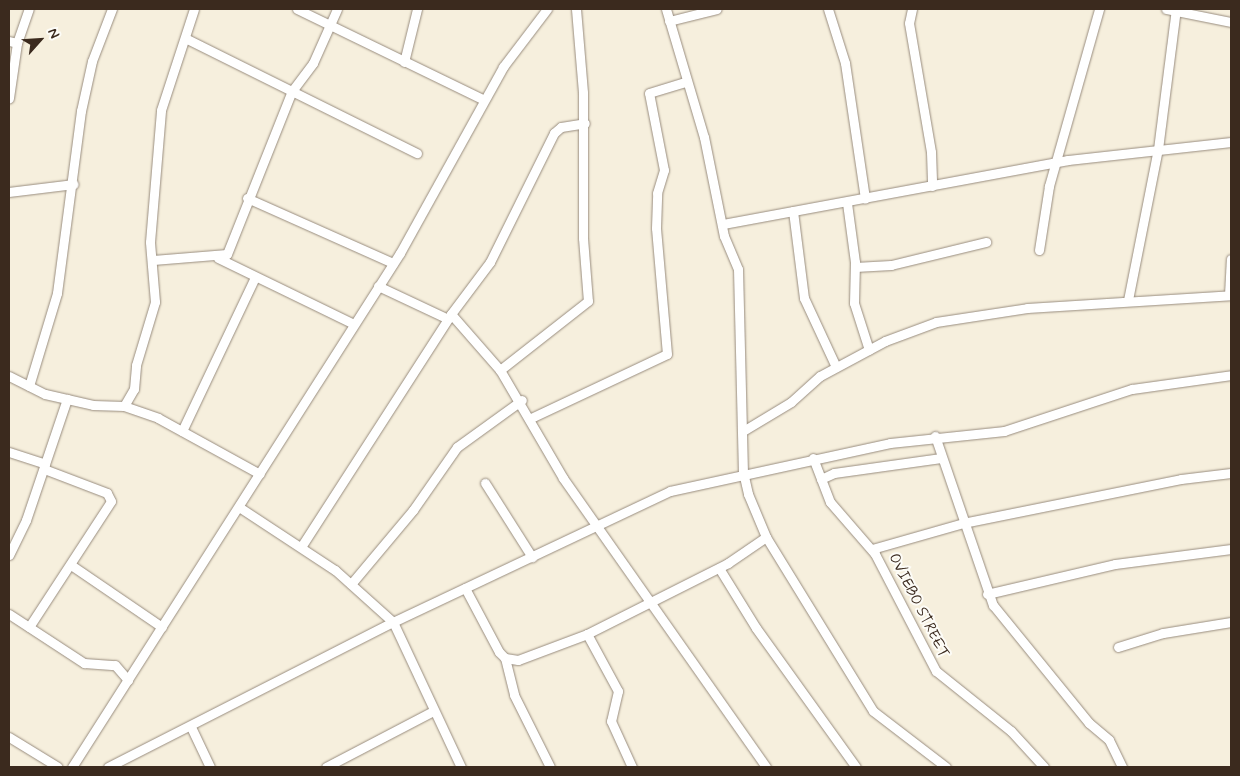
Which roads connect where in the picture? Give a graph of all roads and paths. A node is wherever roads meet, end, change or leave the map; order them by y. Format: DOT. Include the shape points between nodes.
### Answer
graph roads {
  1 [pos="30,9"];
  2 [pos="112,9"];
  3 [pos="194,9"];
  4 [pos="297,9"];
  5 [pos="337,9"];
  6 [pos="417,9"];
  7 [pos="547,9"];
  8 [pos="576,9"];
  9 [pos="666,9"];
  10 [pos="717,9"];
  11 [pos="828,9"];
  12 [pos="912,9"];
  13 [pos="1099,9"];
  14 [pos="1172,9"];
  15 [pos="669,21"];
  16 [pos="1231,22"];
  17 [pos="333,26"];
  18 [pos="185,38"];
  19 [pos="13,42"];
  20 [pos="404,62"];
  21 [pos="686,82"];
  22 [pos="292,91"];
  23 [pos="9,98"];
  24 [pos="484,100"];
  25 [pos="585,124"];
  26 [pos="1231,142"];
  27 [pos="1158,149"];
  28 [pos="417,153"];
  29 [pos="1055,163"];
  30 [pos="74,184"];
  31 [pos="932,186"];
  32 [pos="9,192"];
  33 [pos="247,198"];
  34 [pos="865,199"];
  35 [pos="846,202"];
  36 [pos="793,211"];
  37 [pos="723,224"];
  38 [pos="986,242"];
  39 [pos="1039,250"];
  40 [pos="218,258"];
  41 [pos="1231,259"];
  42 [pos="154,260"];
  43 [pos="393,263"];
  44 [pos="855,267"];
  45 [pos="255,277"];
  46 [pos="378,286"];
  47 [pos="1230,295"];
  48 [pos="1128,300"];
  49 [pos="450,317"];
  50 [pos="354,324"];
  51 [pos="869,350"];
  52 [pos="836,367"];
  53 [pos="500,370"];
  54 [pos="1231,375"];
  55 [pos="9,376"];
  56 [pos="29,386"];
  57 [pos="67,399"];
  58 [pos="522,400"];
  59 [pos="124,406"];
  60 [pos="531,418"];
  61 [pos="182,431"];
  62 [pos="742,431"];
  63 [pos="935,436"];
  64 [pos="9,452"];
  65 [pos="813,458"];
  66 [pos="941,458"];
  67 [pos="44,466"];
  68 [pos="743,472"];
  69 [pos="1231,473"];
  70 [pos="260,474"];
  71 [pos="821,479"];
  72 [pos="485,483"];
  73 [pos="239,507"];
  74 [pos="964,523"];
  75 [pos="600,525"];
  76 [pos="12,534"];
  77 [pos="766,537"];
  78 [pos="301,546"];
  79 [pos="872,549"];
  80 [pos="1231,549"];
  81 [pos="9,555"];
  82 [pos="532,557"];
  83 [pos="71,565"];
  84 [pos="719,568"];
  85 [pos="351,584"];
  86 [pos="465,588"];
  87 [pos="987,594"];
  88 [pos="648,601"];
  89 [pos="9,614"];
  90 [pos="393,622"];
  91 [pos="1231,622"];
  92 [pos="29,627"];
  93 [pos="162,627"];
  94 [pos="586,634"];
  95 [pos="1118,647"];
  96 [pos="505,658"];
  97 [pos="128,680"];
  98 [pos="433,711"];
  99 [pos="191,727"];
  100 [pos="9,737"];
  101 [pos="58,767"];
  102 [pos="72,767"];
  103 [pos="108,767"];
  104 [pos="210,767"];
  105 [pos="326,767"];
  106 [pos="461,767"];
  107 [pos="550,767"];
  108 [pos="632,767"];
  109 [pos="766,767"];
  110 [pos="856,767"];
  111 [pos="946,767"];
  112 [pos="1044,767"];
  113 [pos="1122,767"];
  1 -- 19 [label="street"];
  2 -- 30 [label="street" via="92,61 81,111"];
  3 -- 18 [label="street"];
  4 -- 17 [label="street"];
  5 -- 17 [label="street"];
  6 -- 20 [label="street"];
  7 -- 24 [label="street"];
  8 -- 25 [label="street"];
  9 -- 15 [label="street"];
  10 -- 15 [label="street"];
  11 -- 34 [label="street" via="845,63"];
  12 -- 31 [label="street" via="909,23 931,152"];
  13 -- 29 [label="street"];
  14 -- 16 [label="street"];
  14 -- 27 [label="street"];
  15 -- 21 [label="street"];
  17 -- 20 [label="street"];
  17 -- 22 [label="street"];
  18 -- 22 [label="street"];
  18 -- 42 [label="street" via="161,110 150,242"];
  19 -- 23 [label="street"];
  20 -- 24 [label="street"];
  21 -- 37 [label="street"];
  21 -- 60 [label="street" via="649,93 664,170 657,193 656,228 667,354"];
  22 -- 28 [label="street"];
  22 -- 33 [label="street"];
  24 -- 43 [label="street"];
  25 -- 49 [label="street" via="561,127 554,133 490,262"];
  25 -- 53 [label="street" via="583,238 588,301"];
  26 -- 27 [label="street"];
  27 -- 29 [label="street"];
  27 -- 48 [label="street"];
  29 -- 31 [label="street"];
  29 -- 39 [label="street"];
  30 -- 32 [label="street"];
  30 -- 56 [label="street" via="57,293"];
  31 -- 34 [label="street"];
  33 -- 40 [label="street" via="232,248"];
  33 -- 43 [label="street"];
  34 -- 35 [label="street"];
  35 -- 36 [label="street"];
  35 -- 44 [label="street"];
  36 -- 37 [label="street"];
  36 -- 52 [label="street" via="804,298"];
  37 -- 62 [label="street" via="739,277"];
  38 -- 44 [label="street" via="891,265"];
  40 -- 42 [label="street"];
  40 -- 45 [label="street"];
  41 -- 47 [label="street"];
  42 -- 59 [label="street" via="155,302 136,365 134,389"];
  43 -- 46 [label="street"];
  44 -- 51 [label="street" via="854,303"];
  45 -- 50 [label="street"];
  45 -- 61 [label="street"];
  46 -- 49 [label="street"];
  46 -- 50 [label="street"];
  47 -- 48 [label="street"];
  48 -- 51 [label="street" via="936,322"];
  49 -- 53 [label="street"];
  49 -- 78 [label="street"];
  50 -- 70 [label="street"];
  51 -- 52 [label="street"];
  52 -- 62 [label="street" via="791,402"];
  53 -- 58 [label="street"];
  54 -- 63 [label="street" via="1132,389 1004,431"];
  55 -- 56 [label="street"];
  56 -- 57 [label="street"];
  57 -- 59 [label="street"];
  57 -- 67 [label="street"];
  58 -- 60 [label="street"];
  58 -- 85 [label="street" via="457,447 413,510"];
  59 -- 61 [label="street"];
  60 -- 75 [label="street" via="563,478"];
  61 -- 70 [label="street"];
  62 -- 68 [label="street"];
  63 -- 65 [label="street"];
  63 -- 66 [label="street"];
  64 -- 67 [label="street"];
  65 -- 68 [label="street"];
  65 -- 71 [label="street, OVIEBO STREET"];
  66 -- 71 [label="street" via="834,473"];
  66 -- 74 [label="street"];
  67 -- 76 [label="street" via="26,520"];
  67 -- 83 [label="street" via="110,497"];
  68 -- 75 [label="street" via="670,491"];
  68 -- 77 [label="street"];
  69 -- 74 [label="street" via="1182,478"];
  70 -- 73 [label="street"];
  71 -- 79 [label="street, OVIEBO STREET" via="830,502"];
  72 -- 82 [label="street"];
  73 -- 78 [label="street"];
  73 -- 93 [label="street"];
  74 -- 79 [label="street"];
  74 -- 87 [label="street"];
  75 -- 82 [label="street"];
  75 -- 88 [label="street"];
  76 -- 81 [label="street"];
  77 -- 84 [label="street"];
  77 -- 111 [label="street" via="873,711"];
  78 -- 85 [label="street"];
  79 -- 112 [label="street, OVIEBO STREET" via="936,671 1011,731"];
  80 -- 87 [label="street" via="1115,564"];
  82 -- 86 [label="street"];
  83 -- 92 [label="street"];
  83 -- 93 [label="street"];
  84 -- 88 [label="street"];
  84 -- 110 [label="street" via="756,628"];
  85 -- 90 [label="street"];
  86 -- 90 [label="street"];
  86 -- 96 [label="street"];
  87 -- 113 [label="street" via="1089,723 1109,740"];
  88 -- 94 [label="street"];
  88 -- 109 [label="street"];
  89 -- 92 [label="street"];
  90 -- 98 [label="street"];
  90 -- 99 [label="street"];
  91 -- 95 [label="street" via="1163,633"];
  92 -- 97 [label="street" via="84,663 115,665"];
  93 -- 97 [label="street"];
  94 -- 96 [label="street" via="533,656"];
  94 -- 108 [label="street" via="618,691 611,721"];
  96 -- 107 [label="street" via="514,695"];
  97 -- 102 [label="street"];
  98 -- 105 [label="street"];
  98 -- 106 [label="street"];
  99 -- 103 [label="street"];
  99 -- 104 [label="street"];
  100 -- 101 [label="street"];
}
